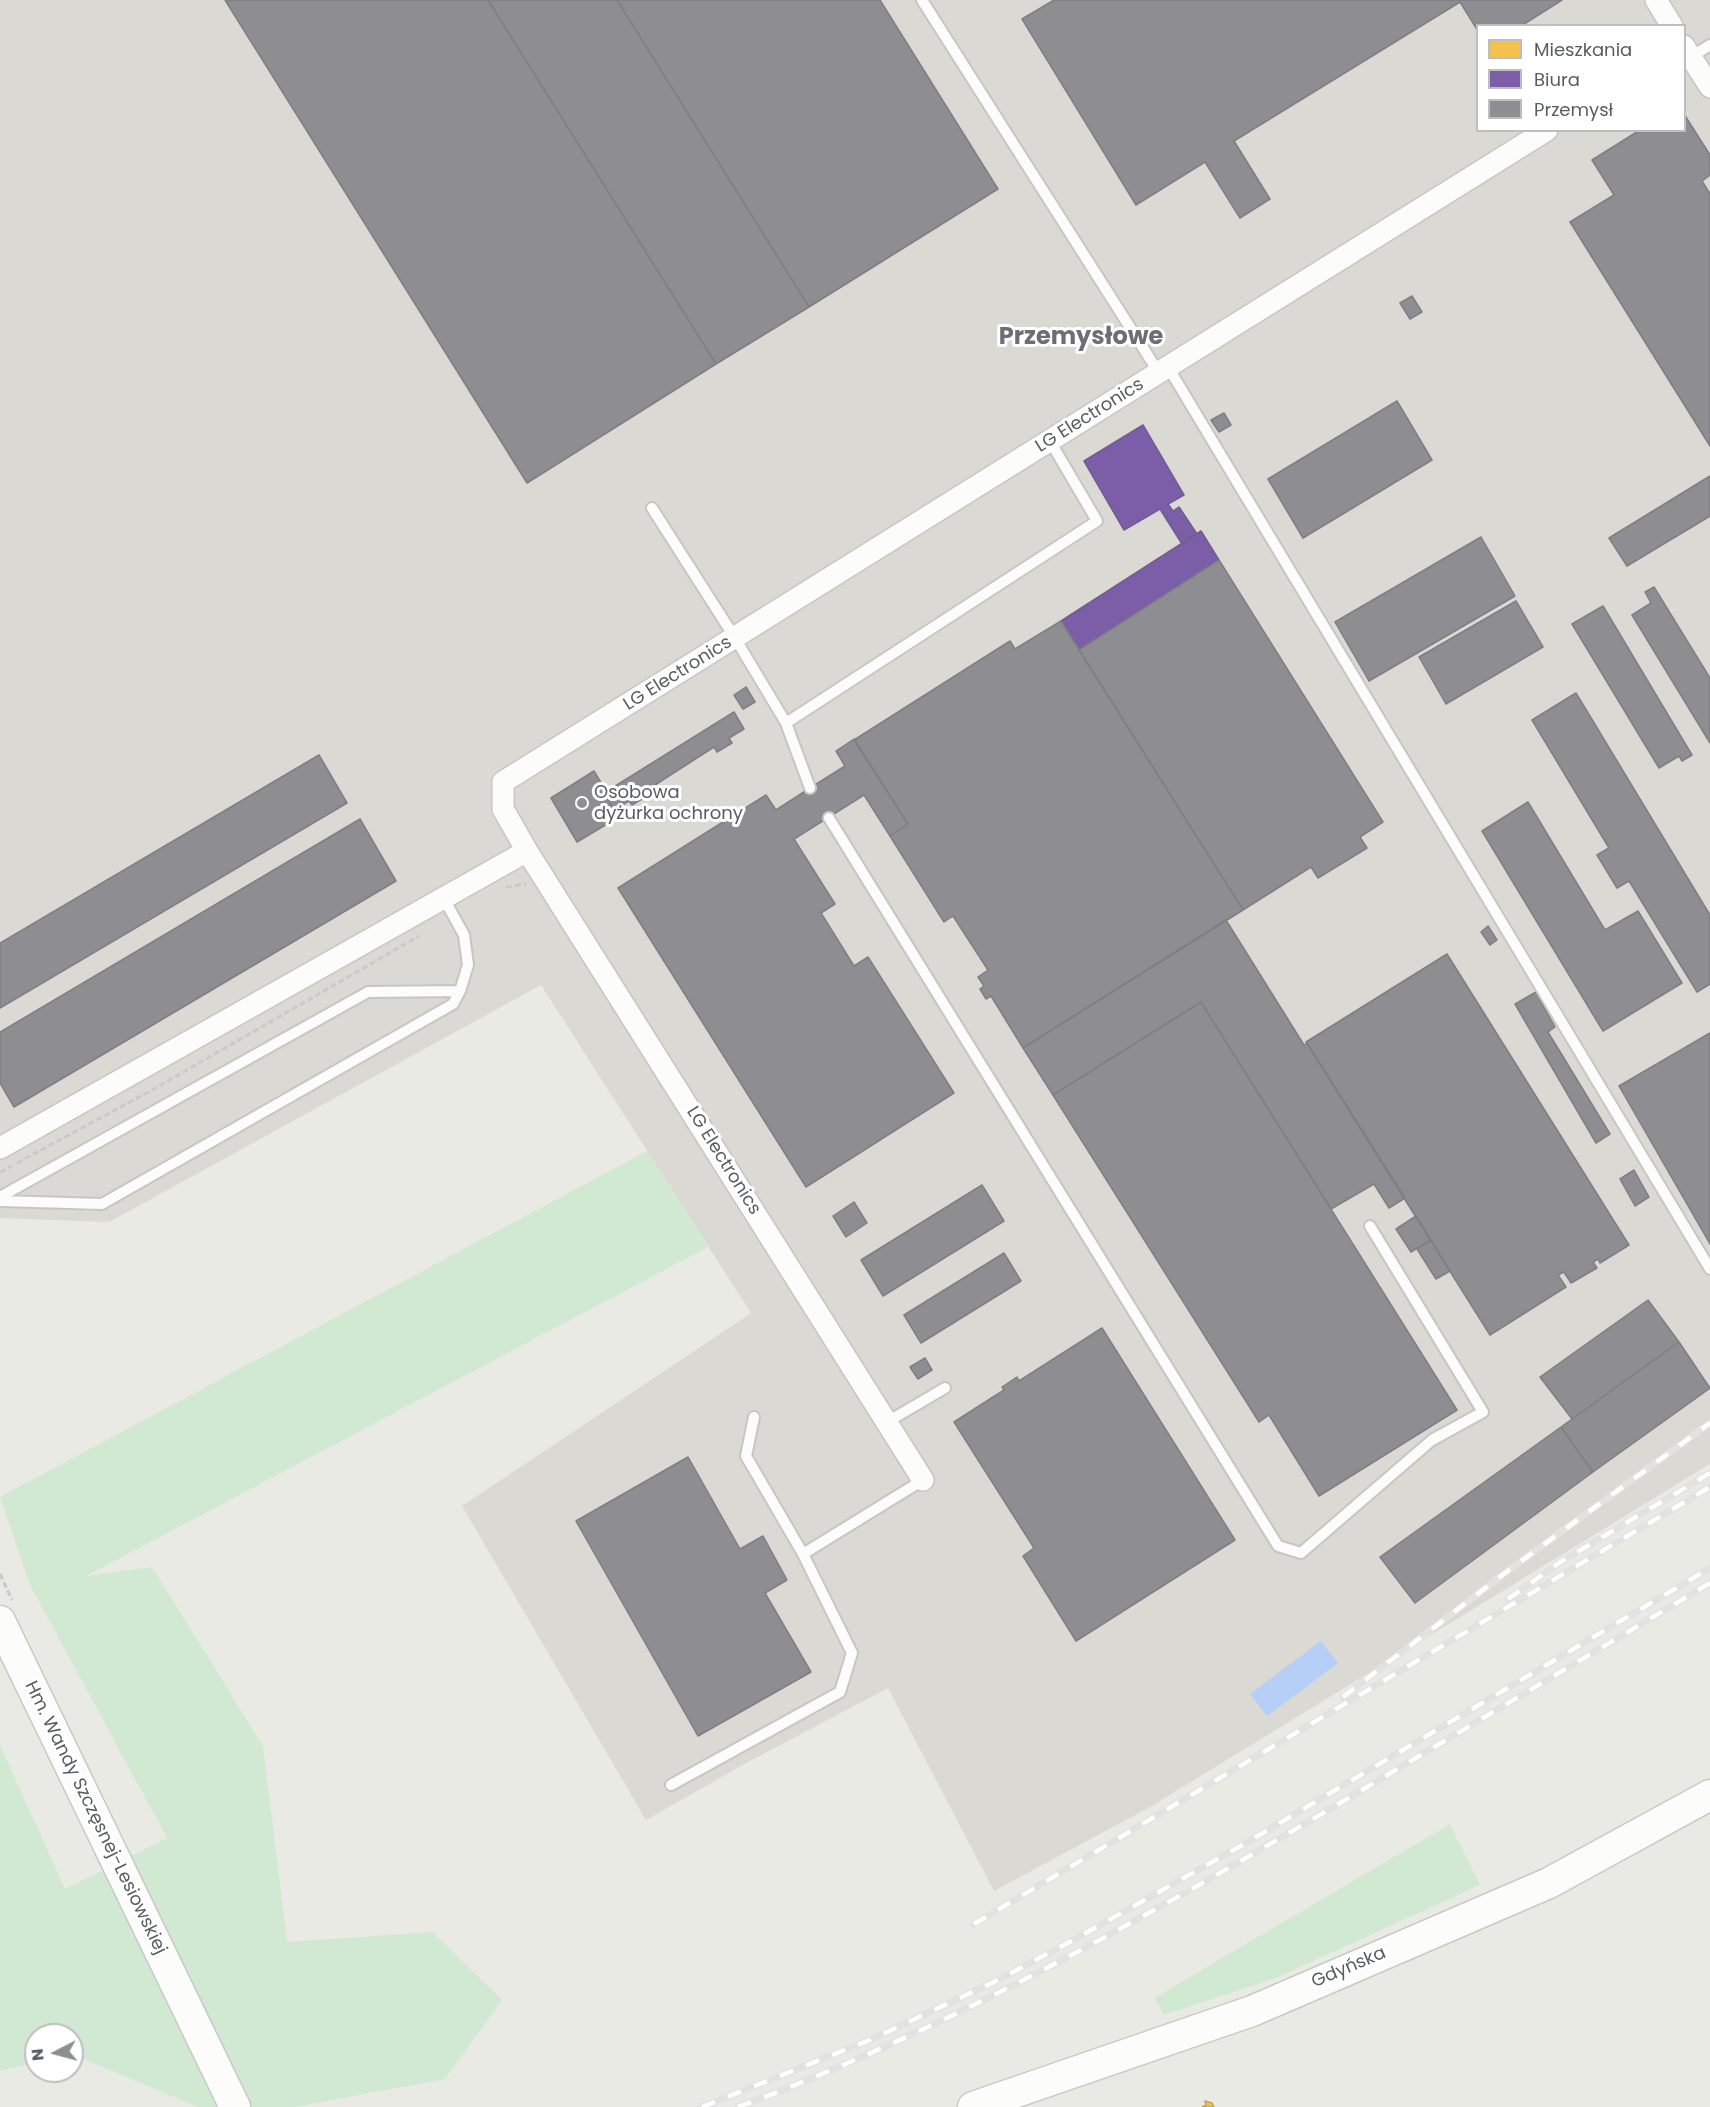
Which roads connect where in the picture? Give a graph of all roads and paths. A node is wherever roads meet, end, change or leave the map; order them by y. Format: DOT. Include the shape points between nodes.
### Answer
graph roads {
  1 [pos="922,0"];
  2 [pos="1656,0"];
  3 [pos="1671,24"];
  4 [pos="1710,45"];
  5 [pos="1688,51"];
  6 [pos="1710,87"];
  7 [pos="1544,132"];
  8 [pos="1163,370"];
  9 [pos="1050,441"];
  10 [pos="652,508"];
  11 [pos="735,638"];
  12 [pos="786,723"];
  13 [pos="810,788"];
  14 [pos="828,818"];
  15 [pos="527,851"];
  16 [pos="498,891"];
  17 [pos="535,891"];
  18 [pos="443,897"];
  19 [pos="423,934"];
  20 [pos="460,991"];
  21 [pos="0,1148"];
  22 [pos="0,1172"];
  23 [pos="0,1199"];
  24 [pos="1370,1226"];
  25 [pos="1710,1269"];
  26 [pos="945,1388"];
  27 [pos="754,1417"];
  28 [pos="887,1422"];
  29 [pos="923,1480"];
  30 [pos="803,1554"];
  31 [pos="0,1621"];
  32 [pos="671,1785"];
  33 [pos="1710,1795"];
  34 [pos="235,2107"];
  35 [pos="974,2107"];
  1 -- 8 [label="lane"];
  2 -- 3 [label="street"];
  4 -- 5 [label="lane"];
  5 -- 6 [label="street"];
  7 -- 8 [label="street, LG Electronics"];
  8 -- 9 [label="street, LG Electronics"];
  8 -- 25 [label="lane"];
  9 -- 11 [label="street, LG Electronics"];
  9 -- 12 [label="lane" via="1097,520"];
  10 -- 11 [label="lane"];
  11 -- 12 [label="lane"];
  11 -- 15 [label="street, LG Electronics" via="502,782 503,809"];
  12 -- 13 [label="lane"];
  14 -- 24 [label="lane" via="1278,1546 1301,1552 1432,1440 1483,1412"];
  15 -- 18 [label="street"];
  15 -- 28 [label="street, LG Electronics"];
  16 -- 17 [label="path" via="525,884"];
  18 -- 20 [label="lane" via="464,935 468,965"];
  18 -- 21 [label="street"];
  19 -- 22 [label="path" via="154,1089"];
  20 -- 23 [label="lane" via="368,992"];
  20 -- 23 [label="lane" via="453,1004 102,1204"];
  26 -- 28 [label="lane"];
  27 -- 30 [label="lane" via="746,1456"];
  28 -- 29 [label="street, LG Electronics"];
  29 -- 30 [label="lane"];
  30 -- 32 [label="lane" via="852,1653 840,1692"];
  31 -- 34 [label="main road, Hm. Wandy Szczęsnej-Lesiowskiej"];
  33 -- 35 [label="main road, Gdyńska" via="1549,1882 1263,2006"];
}
